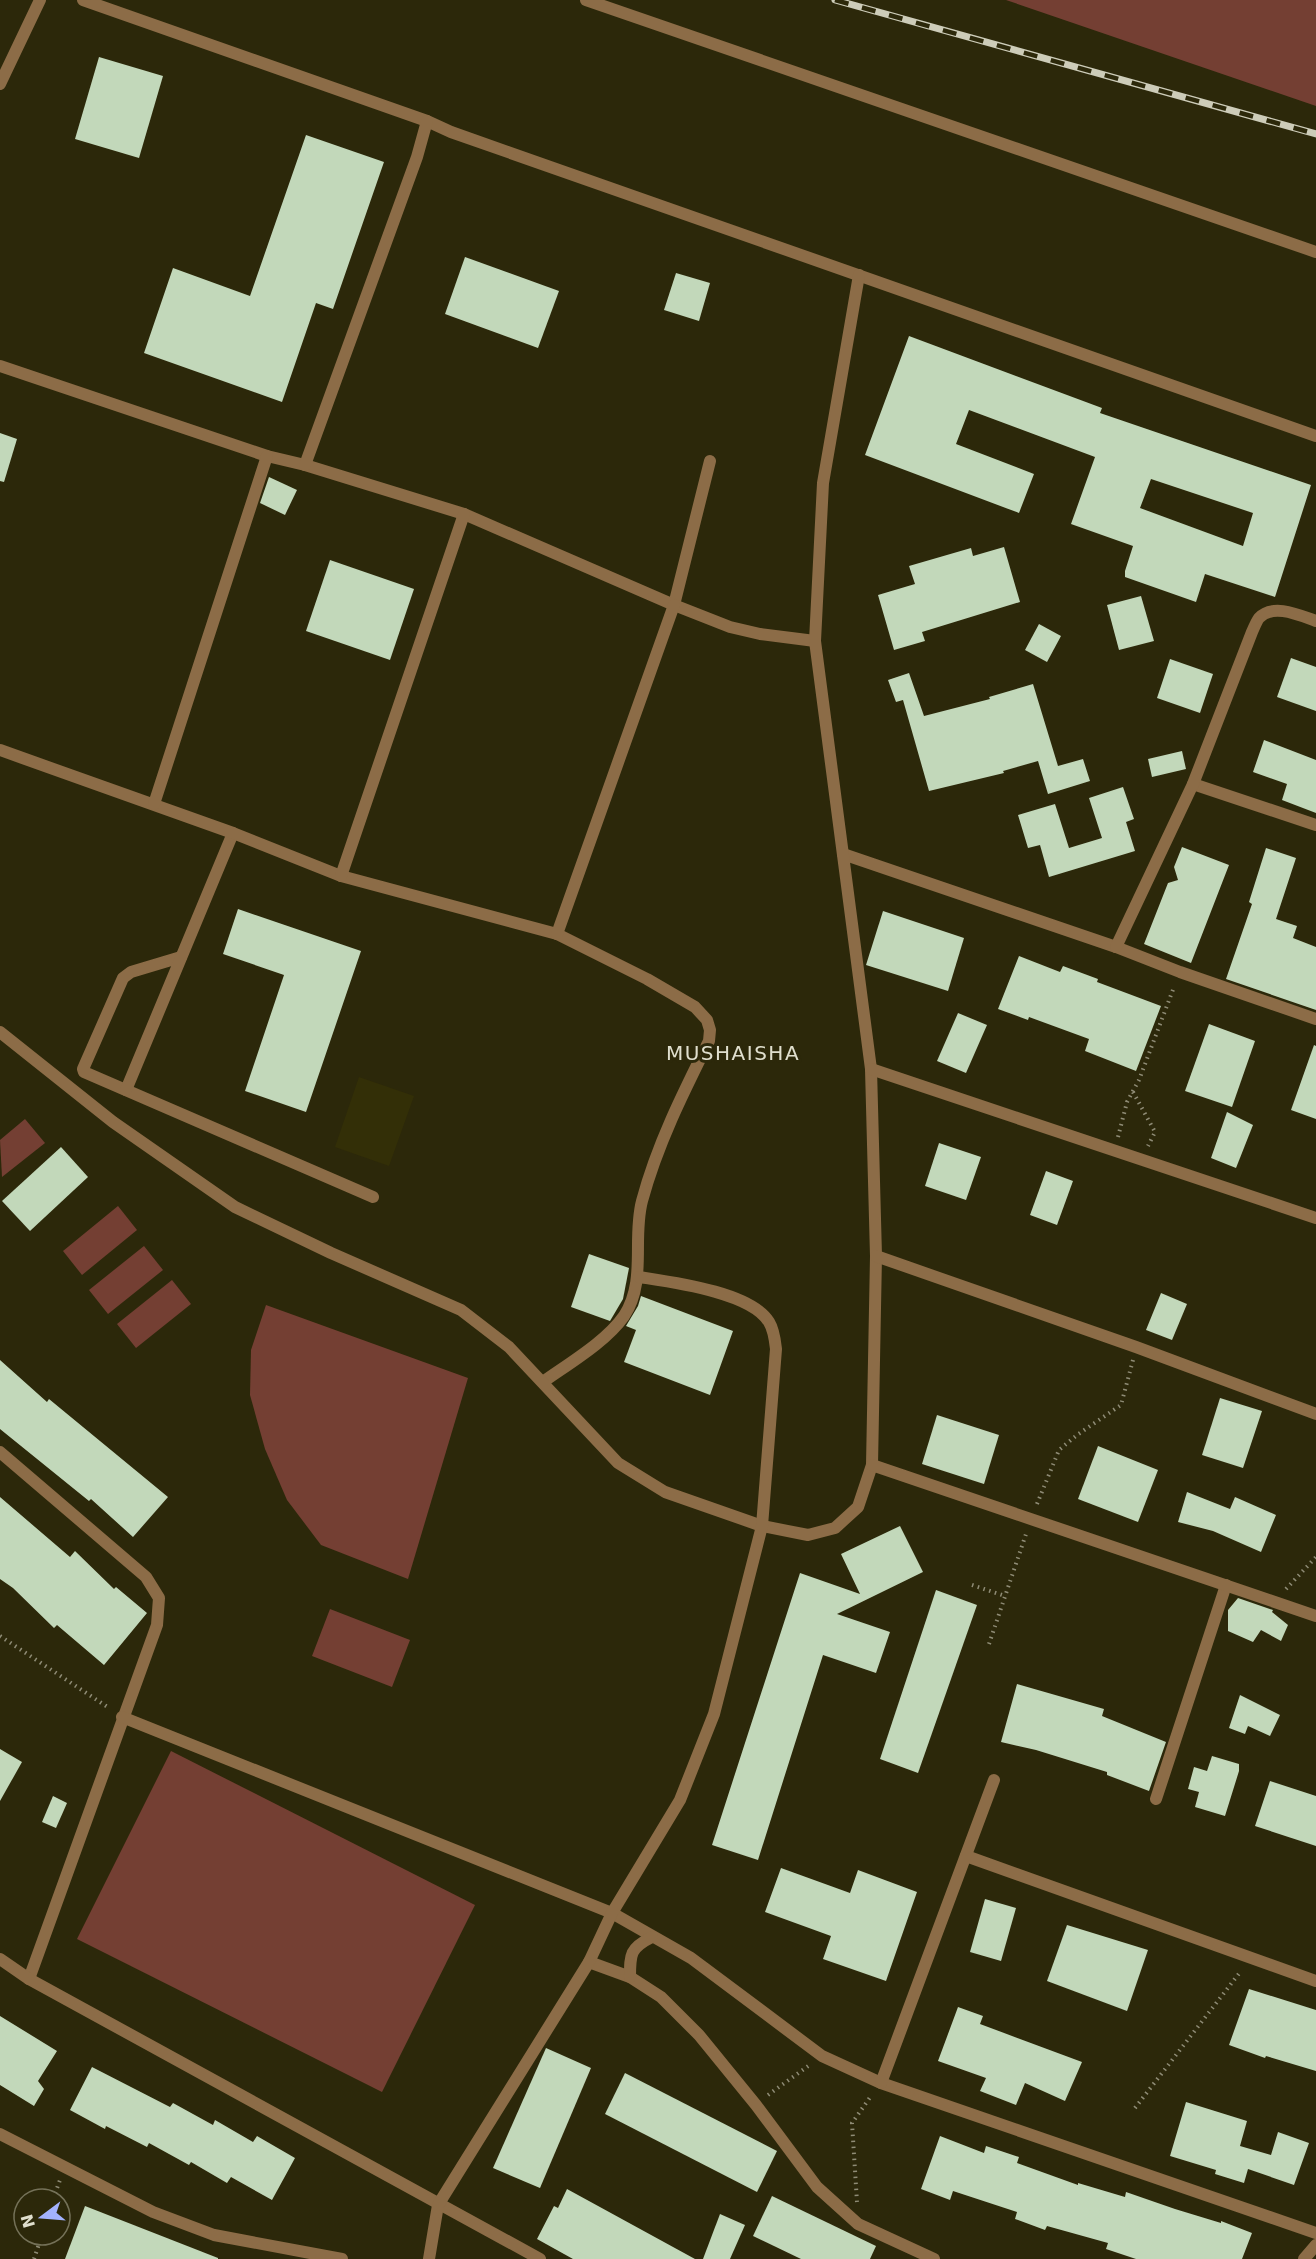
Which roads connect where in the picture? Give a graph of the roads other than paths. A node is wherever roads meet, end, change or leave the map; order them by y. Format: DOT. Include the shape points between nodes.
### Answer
graph roads {
  1 [pos="40,0"];
  2 [pos="83,0"];
  3 [pos="586,0"];
  4 [pos="0,84"];
  5 [pos="427,121"];
  6 [pos="1316,252"];
  7 [pos="859,275"];
  8 [pos="0,366"];
  9 [pos="1316,436"];
  10 [pos="267,456"];
  11 [pos="710,461"];
  12 [pos="305,465"];
  13 [pos="464,514"];
  14 [pos="674,605"];
  15 [pos="1316,621"];
  16 [pos="815,641"];
  17 [pos="5,752"];
  18 [pos="0,765"];
  19 [pos="1193,784"];
  20 [pos="154,804"];
  21 [pos="1316,825"];
  22 [pos="233,832"];
  23 [pos="843,854"];
  24 [pos="341,876"];
  25 [pos="557,934"];
  26 [pos="1116,947"];
  27 [pos="181,957"];
  28 [pos="1316,1019"];
  29 [pos="0,1032"];
  30 [pos="871,1069"];
  31 [pos="126,1090"];
  32 [pos="373,1197"];
  33 [pos="1316,1218"];
  34 [pos="876,1256"];
  35 [pos="639,1277"];
  36 [pos="543,1382"];
  37 [pos="1316,1414"];
  38 [pos="0,1452"];
  39 [pos="872,1466"];
  40 [pos="762,1526"];
  41 [pos="1226,1585"];
  42 [pos="1316,1616"];
  43 [pos="122,1717"];
  44 [pos="994,1780"];
  45 [pos="1156,1799"];
  46 [pos="966,1856"];
  47 [pos="612,1914"];
  48 [pos="652,1937"];
  49 [pos="0,1959"];
  50 [pos="589,1962"];
  51 [pos="630,1977"];
  52 [pos="29,1979"];
  53 [pos="1316,1981"];
  54 [pos="881,2083"];
  55 [pos="0,2134"];
  56 [pos="438,2205"];
  57 [pos="1316,2234"];
  58 [pos="1316,2245"];
  59 [pos="342,2259"];
  60 [pos="429,2259"];
  61 [pos="540,2259"];
  62 [pos="934,2259"];
  63 [pos="1304,2259"];
  1 -- 4 [label="street"];
  2 -- 5 [label="street"];
  3 -- 6 [label="street"];
  5 -- 7 [label="street"];
  5 -- 12 [label="street"];
  7 -- 9 [label="street"];
  7 -- 16 [label="street" via="823,483"];
  8 -- 10 [label="street"];
  10 -- 12 [label="street"];
  10 -- 20 [label="street"];
  11 -- 14 [label="street"];
  12 -- 13 [label="street"];
  13 -- 14 [label="street"];
  13 -- 24 [label="street"];
  14 -- 16 [label="street" via="730,627"];
  14 -- 25 [label="street"];
  15 -- 19 [label="street" via="1283,611 1270,611 1259,618"];
  16 -- 23 [label="street"];
  17 -- 18 [label="street"];
  17 -- 20 [label="street"];
  19 -- 21 [label="street"];
  19 -- 26 [label="street"];
  20 -- 22 [label="street"];
  22 -- 24 [label="street"];
  22 -- 27 [label="street"];
  23 -- 26 [label="street"];
  23 -- 30 [label="street"];
  24 -- 25 [label="street"];
  25 -- 35 [label="street" via="695,1007 710,1030 709,1041 654,1161 641,1203"];
  26 -- 28 [label="street"];
  27 -- 31 [label="street"];
  27 -- 31 [label="street" via="123,978 83,1069 87,1075"];
  29 -- 36 [label="street" via="113,1122 235,1207 461,1310 509,1347"];
  30 -- 33 [label="street"];
  30 -- 34 [label="street"];
  31 -- 32 [label="street"];
  34 -- 37 [label="street"];
  34 -- 39 [label="street"];
  35 -- 36 [label="street" via="620,1320"];
  35 -- 40 [label="street" via="680,1283 746,1302 769,1321 776,1349"];
  36 -- 40 [label="street" via="618,1463 665,1492"];
  38 -- 43 [label="street" via="146,1577 159,1598 157,1625"];
  39 -- 40 [label="street" via="858,1507 835,1528 808,1535"];
  39 -- 41 [label="street"];
  40 -- 47 [label="street" via="706,1736 680,1800"];
  41 -- 42 [label="street"];
  41 -- 45 [label="street"];
  43 -- 47 [label="street"];
  43 -- 52 [label="street"];
  44 -- 46 [label="street"];
  46 -- 53 [label="street"];
  46 -- 54 [label="street"];
  47 -- 48 [label="street"];
  47 -- 50 [label="street"];
  48 -- 51 [label="street" via="638,1944 630,1958"];
  48 -- 54 [label="street" via="691,1958 822,2056"];
  49 -- 52 [label="street"];
  50 -- 51 [label="street"];
  50 -- 56 [label="street"];
  51 -- 62 [label="street" via="661,1996 699,2035 817,2187 858,2224"];
  52 -- 56 [label="street"];
  54 -- 57 [label="street"];
  55 -- 59 [label="street" via="153,2212 214,2235"];
  56 -- 60 [label="street"];
  56 -- 61 [label="street"];
  58 -- 63 [label="street"];
}
